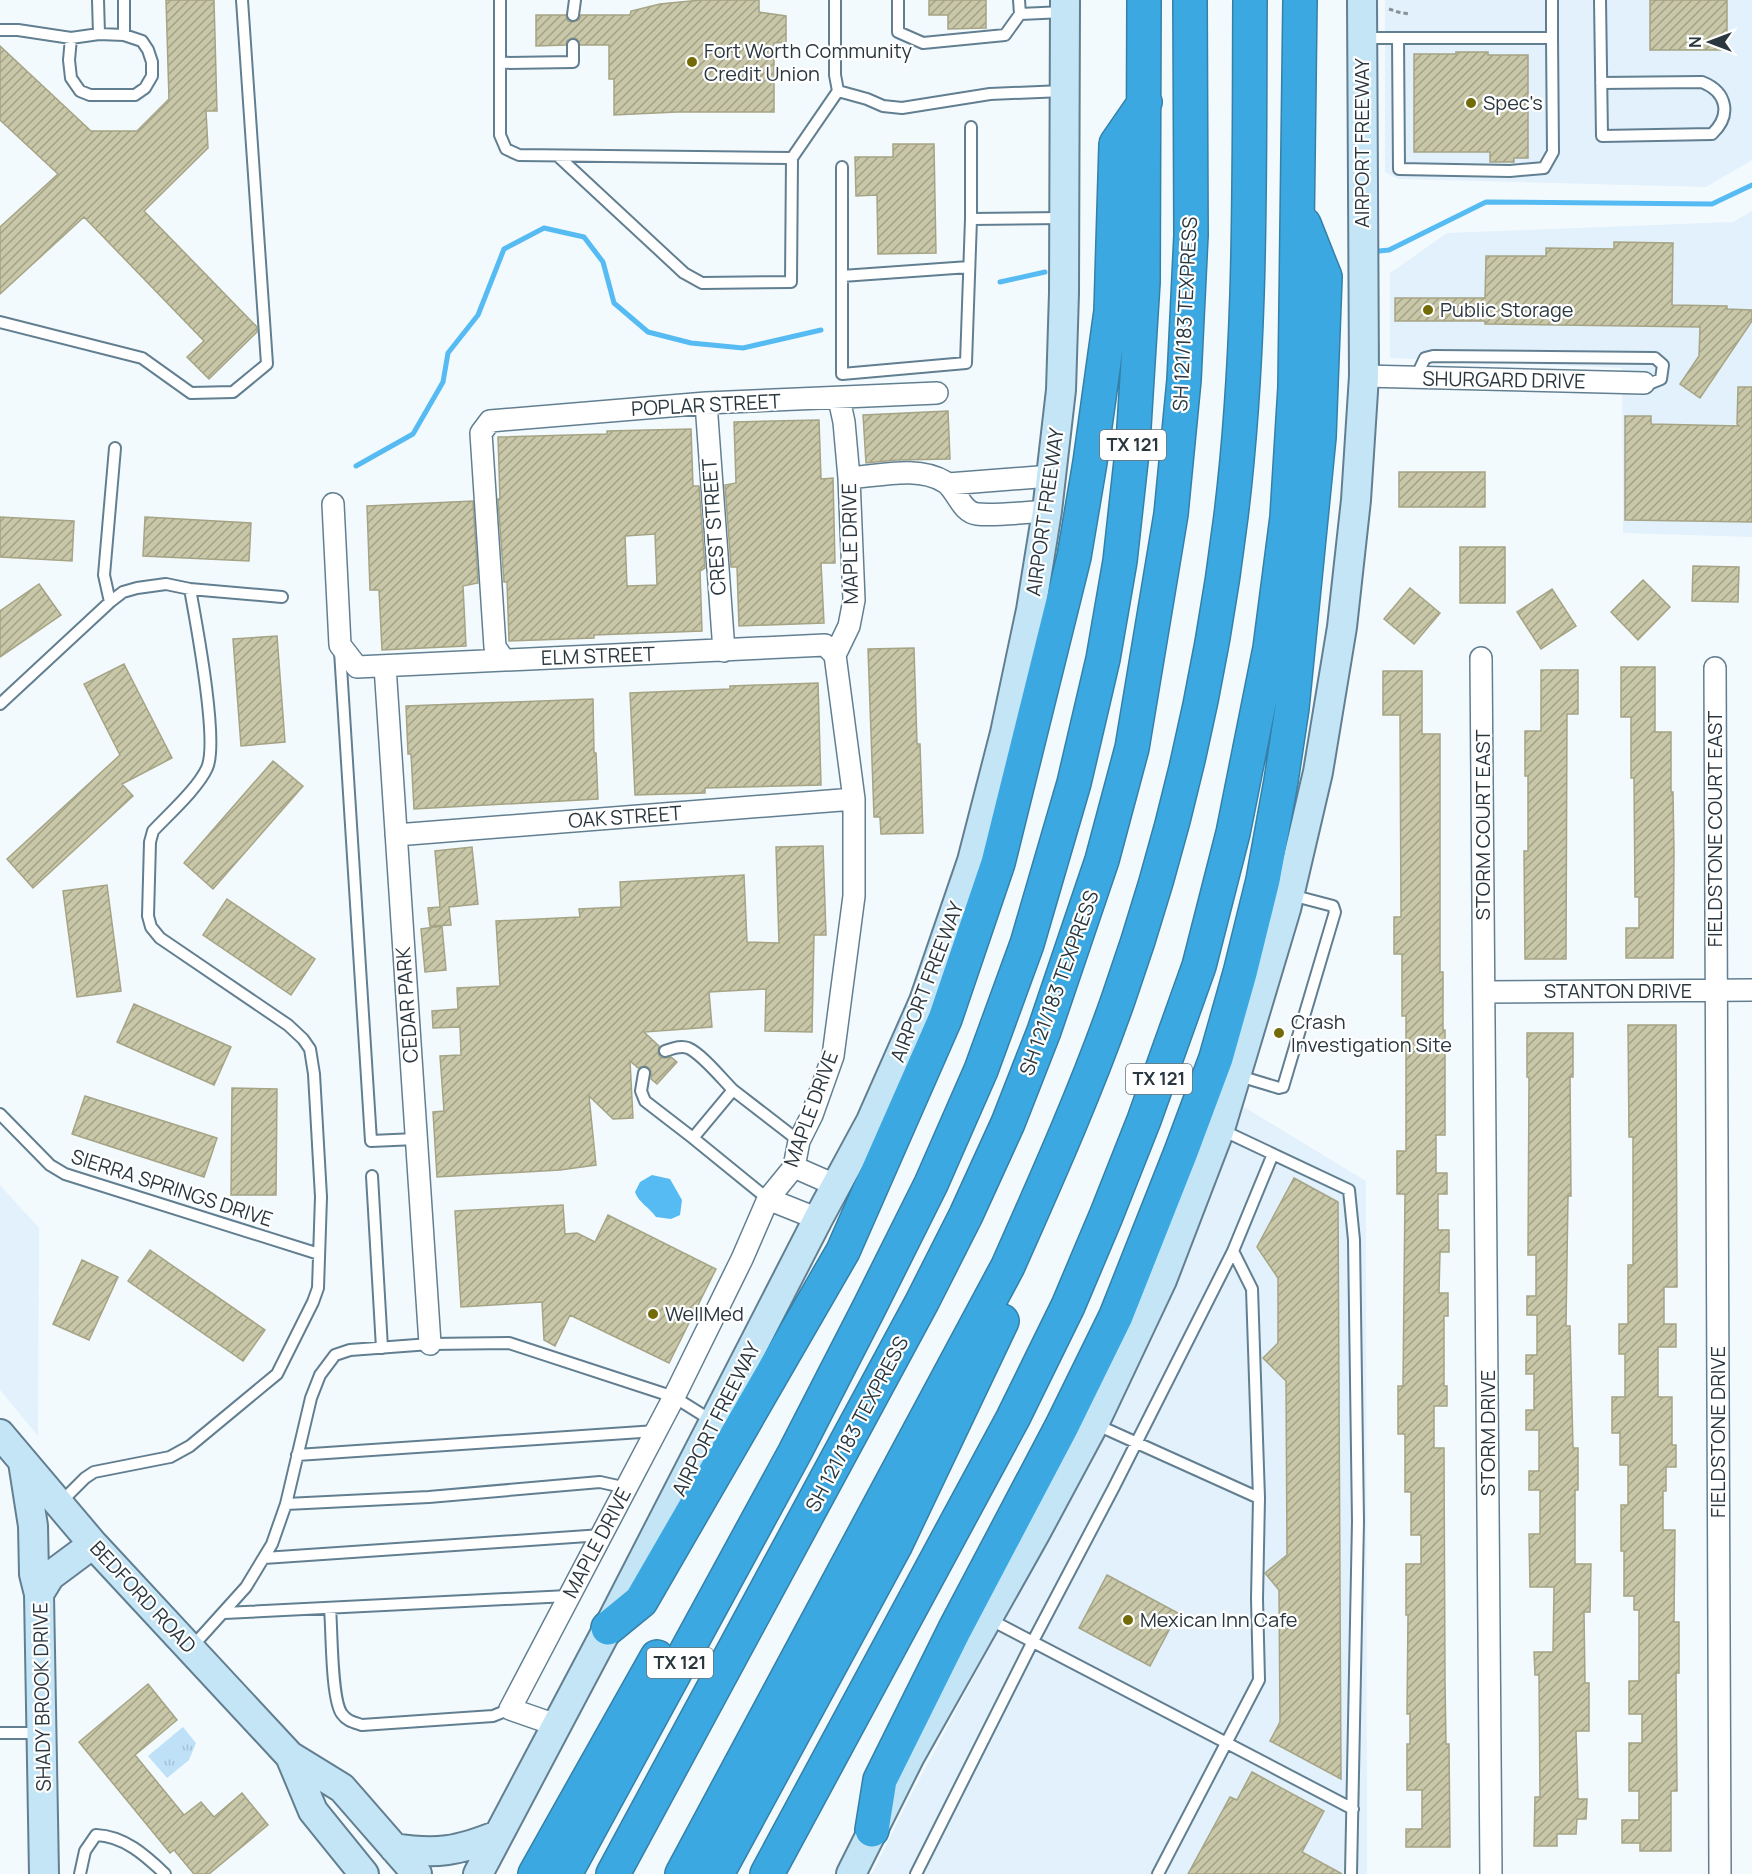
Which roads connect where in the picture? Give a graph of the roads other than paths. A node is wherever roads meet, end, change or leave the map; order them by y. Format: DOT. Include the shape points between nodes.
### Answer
graph roads {
  1 [pos="98,0"];
  2 [pos="124,0"];
  3 [pos="242,0"];
  4 [pos="500,0"];
  5 [pos="575,0"];
  6 [pos="836,0"];
  7 [pos="898,0"];
  8 [pos="1019,0"];
  9 [pos="1144,0"];
  10 [pos="1190,0"];
  11 [pos="1250,0"];
  12 [pos="1300,0"];
  13 [pos="1362,0"];
  14 [pos="1552,0"];
  15 [pos="1600,0"];
  16 [pos="1065,6"];
  17 [pos="1020,14"];
  18 [pos="573,15"];
  19 [pos="0,30"];
  20 [pos="99,34"];
  21 [pos="124,35"];
  22 [pos="71,38"];
  23 [pos="1362,38"];
  24 [pos="1398,38"];
  25 [pos="1552,38"];
  26 [pos="573,45"];
  27 [pos="500,63"];
  28 [pos="1601,83"];
  29 [pos="837,91"];
  30 [pos="1064,91"];
  31 [pos="1145,102"];
  32 [pos="971,127"];
  33 [pos="559,157"];
  34 [pos="792,158"];
  35 [pos="842,166"];
  36 [pos="1298,208"];
  37 [pos="1065,218"];
  38 [pos="971,219"];
  39 [pos="969,267"];
  40 [pos="842,276"];
  41 [pos="0,322"];
  42 [pos="1364,376"];
  43 [pos="1644,383"];
  44 [pos="937,393"];
  45 [pos="839,399"];
  46 [pos="706,403"];
  47 [pos="114,448"];
  48 [pos="1051,476"];
  49 [pos="849,478"];
  50 [pos="948,484"];
  51 [pos="333,504"];
  52 [pos="1047,511"];
  53 [pos="190,589"];
  54 [pos="282,597"];
  55 [pos="110,602"];
  56 [pos="340,645"];
  57 [pos="724,651"];
  58 [pos="835,655"];
  59 [pos="1481,658"];
  60 [pos="504,660"];
  61 [pos="385,666"];
  62 [pos="1715,668"];
  63 [pos="0,704"];
  64 [pos="854,799"];
  65 [pos="396,835"];
  66 [pos="1290,895"];
  67 [pos="1715,990"];
  68 [pos="1752,990"];
  69 [pos="1484,992"];
  70 [pos="665,1051"];
  71 [pos="644,1073"];
  72 [pos="1236,1075"];
  73 [pos="733,1090"];
  74 [pos="0,1114"];
  75 [pos="1220,1129"];
  76 [pos="693,1138"];
  77 [pos="416,1139"];
  78 [pos="800,1140"];
  79 [pos="1273,1154"];
  80 [pos="794,1167"];
  81 [pos="372,1176"];
  82 [pos="835,1185"];
  83 [pos="1045,1186"];
  84 [pos="768,1199"];
  85 [pos="818,1219"];
  86 [pos="1233,1251"];
  87 [pos="319,1254"];
  88 [pos="430,1344"];
  89 [pos="382,1348"];
  90 [pos="674,1397"];
  91 [pos="714,1422"];
  92 [pos="1094,1424"];
  93 [pos="656,1431"];
  94 [pos="0,1434"];
  95 [pos="1136,1443"];
  96 [pos="297,1455"];
  97 [pos="23,1462"];
  98 [pos="627,1488"];
  99 [pos="1259,1498"];
  100 [pos="59,1504"];
  101 [pos="286,1504"];
  102 [pos="602,1535"];
  103 [pos="93,1544"];
  104 [pos="264,1558"];
  105 [pos="39,1594"];
  106 [pos="568,1596"];
  107 [pos="330,1608"];
  108 [pos="224,1613"];
  109 [pos="987,1618"];
  110 [pos="608,1628"];
  111 [pos="1033,1641"];
  112 [pos="191,1648"];
  113 [pos="510,1709"];
  114 [pos="556,1725"];
  115 [pos="0,1733"];
  116 [pos="43,1733"];
  117 [pos="1226,1742"];
  118 [pos="290,1756"];
  119 [pos="1353,1809"];
  120 [pos="872,1830"];
  121 [pos="498,1835"];
  122 [pos="394,1848"];
  123 [pos="548,1869"];
  124 [pos="44,1874"];
  125 [pos="80,1874"];
  126 [pos="165,1874"];
  127 [pos="364,1874"];
  128 [pos="417,1874"];
  129 [pos="478,1874"];
  130 [pos="496,1874"];
  131 [pos="613,1874"];
  132 [pos="682,1874"];
  133 [pos="717,1874"];
  134 [pos="767,1874"];
  135 [pos="850,1874"];
  136 [pos="916,1874"];
  137 [pos="1158,1874"];
  138 [pos="1351,1874"];
  139 [pos="1491,1874"];
  140 [pos="1720,1874"];
  1 -- 20 [label="lane"];
  2 -- 21 [label="lane"];
  3 -- 41 [label="lane" via="267,364 233,392 191,393 142,358"];
  4 -- 27 [label="lane"];
  5 -- 18 [label="lane"];
  6 -- 29 [label="lane"];
  7 -- 17 [label="lane" via="898,32 923,43 1005,35"];
  8 -- 17 [label="lane"];
  9 -- 31 [label="highway, TX 121"];
  10 -- 131 [label="highway, SH 121/183 TEXPRESS" via="1191,235 1184,380 1171,514 1132,748 1102,860 1040,1042 966,1215"];
  11 -- 83 [label="highway" via="1248,318 1231,517 1218,612 1176,808 1149,906 1111,1020"];
  12 -- 36 [label="highway, TX 121"];
  13 -- 23 [label="main road, AIRPORT FREEWAY"];
  14 -- 25 [label="lane"];
  15 -- 28 [label="lane"];
  16 -- 17 [label="lane"];
  16 -- 30 [label="main road, AIRPORT FREEWAY"];
  19 -- 22 [label="lane"];
  20 -- 21 [label="lane"];
  20 -- 22 [label="lane"];
  21 -- 22 [label="lane" via="142,41 152,62 152,76 135,95 90,96 80,91 71,78"];
  23 -- 24 [label="lane"];
  23 -- 42 [label="main road, AIRPORT FREEWAY"];
  24 -- 25 [label="lane"];
  24 -- 25 [label="lane" via="1399,169 1510,171 1544,168 1553,152"];
  26 -- 27 [label="lane" via="573,62"];
  27 -- 33 [label="lane" via="500,135 506,149 519,155"];
  28 -- 28 [label="lane" via="1602,136 1712,134 1725,115 1716,90 1702,82"];
  29 -- 30 [label="lane" via="902,108 990,94"];
  29 -- 34 [label="lane"];
  30 -- 37 [label="main road, AIRPORT FREEWAY"];
  31 -- 110 [label="highway" via="1116,144 1111,311 1074,557 998,863 945,1019 843,1251 641,1601"];
  31 -- 123 [label="highway, TX 121" via="1143,282 1133,444 1120,561 1103,659 1074,783 1027,944 981,1070 931,1184 795,1452 756,1483"];
  32 -- 38 [label="lane"];
  33 -- 34 [label="lane"];
  33 -- 34 [label="lane" via="684,273 702,283 791,282"];
  35 -- 40 [label="lane"];
  36 -- 120 [label="highway" via="1325,278 1319,437 1292,708 1263,880 1240,974 1216,1058 1116,1316 880,1780"];
  36 -- 134 [label="highway, TX 121" via="1296,387 1287,517 1269,648 1233,833 1199,966 1136,1141 1068,1305 1012,1418"];
  37 -- 38 [label="lane"];
  37 -- 48 [label="main road, AIRPORT FREEWAY" via="1061,390"];
  38 -- 39 [label="lane"];
  39 -- 40 [label="lane"];
  39 -- 40 [label="lane" via="966,363 842,374"];
  42 -- 43 [label="street, SHURGARD DRIVE"];
  42 -- 66 [label="main road, AIRPORT FREEWAY" via="1342,627 1318,772"];
  44 -- 45 [label="street, POPLAR STREET"];
  45 -- 46 [label="street, POPLAR STREET"];
  45 -- 49 [label="street, MAPLE DRIVE"];
  46 -- 57 [label="street, CREST STREET"];
  46 -- 60 [label="street, POPLAR STREET" via="490,420 481,433 495,647"];
  47 -- 55 [label="lane" via="104,574"];
  48 -- 50 [label="street"];
  48 -- 52 [label="main road, AIRPORT FREEWAY"];
  49 -- 50 [label="street" via="914,473"];
  49 -- 58 [label="street, MAPLE DRIVE" via="854,600 849,627"];
  50 -- 52 [label="street" via="975,514"];
  51 -- 56 [label="street"];
  52 -- 82 [label="main road, AIRPORT FREEWAY" via="1008,722 972,861 924,1001 871,1121"];
  53 -- 54 [label="lane"];
  53 -- 55 [label="lane" via="166,584 137,588"];
  53 -- 87 [label="lane" via="212,737 209,765 153,831 148,916 160,938 288,1025 310,1049 320,1186"];
  55 -- 63 [label="lane"];
  56 -- 61 [label="street, ELM STREET" via="357,667"];
  56 -- 77 [label="lane" via="370,1141"];
  57 -- 58 [label="street, ELM STREET" via="825,645"];
  57 -- 60 [label="street, ELM STREET"];
  58 -- 64 [label="street, MAPLE DRIVE"];
  59 -- 69 [label="street, STORM COURT EAST"];
  60 -- 61 [label="street, ELM STREET"];
  61 -- 65 [label="street, CEDAR PARK"];
  62 -- 67 [label="street, FIELDSTONE COURT EAST"];
  64 -- 65 [label="street, OAK STREET"];
  64 -- 78 [label="street, MAPLE DRIVE" via="854,896 832,1056"];
  65 -- 77 [label="street, CEDAR PARK"];
  66 -- 72 [label="main road, AIRPORT FREEWAY"];
  66 -- 72 [label="lane" via="1333,906 1335,912 1283,1087"];
  67 -- 68 [label="street, STANTON DRIVE"];
  67 -- 69 [label="street, STANTON DRIVE"];
  67 -- 140 [label="street, FIELDSTONE DRIVE"];
  69 -- 139 [label="street, STORM DRIVE"];
  70 -- 73 [label="lane" via="687,1048"];
  71 -- 76 [label="lane" via="641,1091 645,1101"];
  72 -- 75 [label="main road, AIRPORT FREEWAY"];
  73 -- 76 [label="lane"];
  73 -- 78 [label="lane"];
  74 -- 87 [label="lane, SIERRA SPRINGS DRIVE" via="50,1165 65,1174"];
  75 -- 79 [label="lane"];
  75 -- 92 [label="main road, AIRPORT FREEWAY" via="1162,1280"];
  76 -- 84 [label="lane"];
  77 -- 88 [label="street, CEDAR PARK"];
  78 -- 80 [label="street, MAPLE DRIVE"];
  79 -- 86 [label="lane"];
  79 -- 119 [label="lane" via="1349,1190 1354,1240 1358,1521"];
  80 -- 82 [label="street"];
  80 -- 84 [label="street, MAPLE DRIVE"];
  81 -- 89 [label="lane"];
  82 -- 85 [label="main road, AIRPORT FREEWAY"];
  83 -- 132 [label="highway" via="1008,1266"];
  83 -- 133 [label="highway" via="1022,1277 957,1420 895,1546"];
  84 -- 85 [label="street"];
  84 -- 90 [label="street, MAPLE DRIVE"];
  85 -- 91 [label="main road, AIRPORT FREEWAY"];
  86 -- 95 [label="lane"];
  86 -- 99 [label="lane" via="1252,1289"];
  87 -- 100 [label="lane" via="318,1288 278,1374 190,1446 171,1457 94,1472"];
  88 -- 89 [label="lane"];
  88 -- 90 [label="lane" via="509,1343"];
  89 -- 96 [label="lane" via="335,1355 310,1398"];
  90 -- 91 [label="lane"];
  90 -- 93 [label="street, MAPLE DRIVE"];
  91 -- 110 [label="main road, AIRPORT FREEWAY"];
  92 -- 95 [label="lane"];
  92 -- 109 [label="main road, AIRPORT FREEWAY"];
  93 -- 96 [label="lane"];
  93 -- 98 [label="street, MAPLE DRIVE"];
  94 -- 97 [label="main road, BEDFORD ROAD"];
  95 -- 99 [label="lane"];
  95 -- 111 [label="lane"];
  96 -- 101 [label="lane"];
  97 -- 100 [label="main road, BEDFORD ROAD"];
  97 -- 105 [label="main road"];
  98 -- 101 [label="lane" via="600,1482 429,1497"];
  98 -- 102 [label="street, MAPLE DRIVE"];
  99 -- 117 [label="lane" via="1259,1680"];
  100 -- 103 [label="main road, BEDFORD ROAD"];
  101 -- 104 [label="lane"];
  102 -- 104 [label="lane"];
  102 -- 106 [label="street, MAPLE DRIVE"];
  103 -- 105 [label="main road, SHADY BROOK DRIVE" via="51,1576"];
  103 -- 112 [label="main road, BEDFORD ROAD"];
  104 -- 108 [label="lane"];
  105 -- 116 [label="main road, SHADY BROOK DRIVE"];
  106 -- 107 [label="lane"];
  106 -- 113 [label="street, MAPLE DRIVE"];
  107 -- 108 [label="lane"];
  107 -- 113 [label="lane" via="336,1696 340,1712 349,1721 362,1725 493,1716"];
  108 -- 112 [label="lane"];
  109 -- 111 [label="lane"];
  109 -- 120 [label="main road, AIRPORT FREEWAY"];
  110 -- 114 [label="main road, AIRPORT FREEWAY"];
  111 -- 117 [label="lane"];
  111 -- 136 [label="lane"];
  112 -- 118 [label="main road, BEDFORD ROAD"];
  113 -- 114 [label="street"];
  114 -- 121 [label="main road, AIRPORT FREEWAY"];
  115 -- 116 [label="lane"];
  116 -- 124 [label="main road, SHADY BROOK DRIVE"];
  117 -- 119 [label="lane"];
  117 -- 137 [label="lane"];
  118 -- 122 [label="main road, BEDFORD ROAD" via="342,1788"];
  118 -- 127 [label="main road, BEDFORD ROAD" via="313,1811"];
  119 -- 138 [label="lane"];
  120 -- 135 [label="main road, AIRPORT FREEWAY"];
  121 -- 122 [label="main road" via="443,1852"];
  121 -- 129 [label="main road, AIRPORT FREEWAY"];
  121 -- 130 [label="main road"];
  122 -- 128 [label="main road, BEDFORD ROAD"];
  125 -- 126 [label="lane" via="84,1851 96,1835 110,1836 145,1854"];
}
